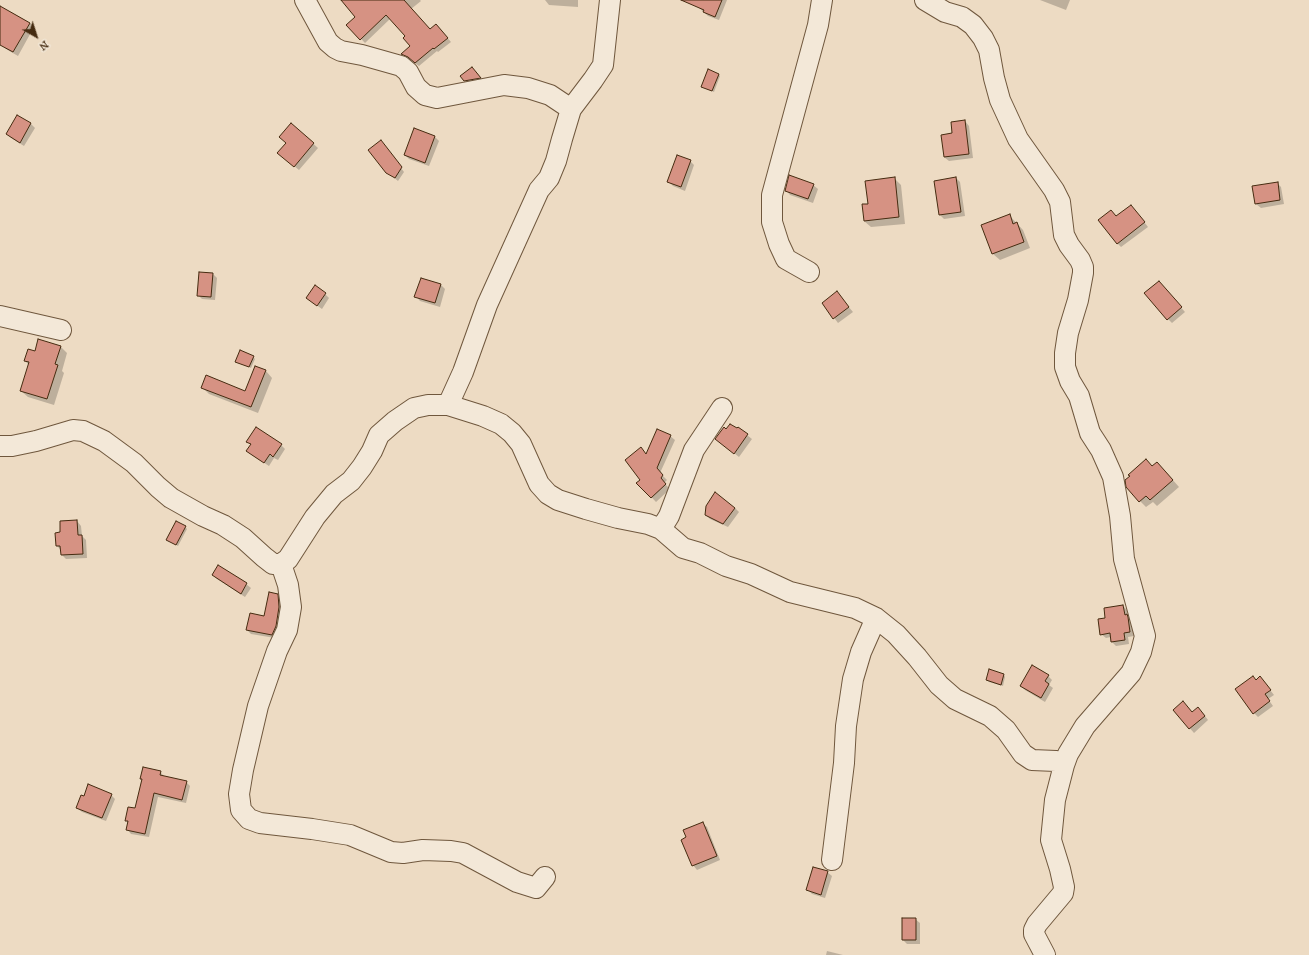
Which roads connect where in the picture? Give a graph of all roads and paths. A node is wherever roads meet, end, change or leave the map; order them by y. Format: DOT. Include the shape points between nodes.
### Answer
graph roads {
  1 [pos="305,0"];
  2 [pos="610,0"];
  3 [pos="822,0"];
  4 [pos="925,0"];
  5 [pos="571,109"];
  6 [pos="810,272"];
  7 [pos="0,316"];
  8 [pos="61,330"];
  9 [pos="448,405"];
  10 [pos="722,408"];
  11 [pos="0,446"];
  12 [pos="661,529"];
  13 [pos="281,564"];
  14 [pos="876,618"];
  15 [pos="1064,765"];
  16 [pos="832,860"];
  17 [pos="545,877"];
  18 [pos="1045,955"];
  1 -- 5 [label="street" via="328,42 335,48 341,52 368,56 401,66 425,95 437,98 504,85 528,88 550,95"];
  2 -- 5 [label="street" via="603,65"];
  3 -- 6 [label="street" via="818,24 772,195 772,222 786,260"];
  4 -- 15 [label="street" via="945,12 962,17 973,25 983,38 989,50 1000,100 1018,139 1060,202 1064,235 1083,267 1078,300 1068,333 1065,367 1079,396 1090,433 1113,477 1124,559 1145,636 1131,673 1085,726"];
  5 -- 9 [label="street" via="552,172 539,190 487,304 463,372"];
  7 -- 8 [label="street"];
  9 -- 12 [label="street" via="483,416 501,424 512,433 521,444 539,484 558,500"];
  9 -- 13 [label="street" via="414,408 379,435 362,467 351,481 334,494 315,517 288,559"];
  10 -- 12 [label="street" via="694,450 669,516"];
  11 -- 13 [label="street" via="36,441 73,430 83,431 104,441 134,463 171,498 223,525 243,538 273,564"];
  12 -- 14 [label="street" via="684,548 726,566 790,592 855,608"];
  13 -- 17 [label="street" via="292,607 287,630 277,651 257,713 239,794 241,810 249,819 260,823 350,836 391,852 423,850 463,853 517,882 536,888"];
  14 -- 15 [label="street" via="896,634 939,685 955,699 990,716 1006,730 1023,754 1032,760 1056,761"];
  14 -- 16 [label="street" via="861,652 853,679"];
  15 -- 18 [label="street" via="1055,800 1050,840 1064,888 1034,930"];
}
